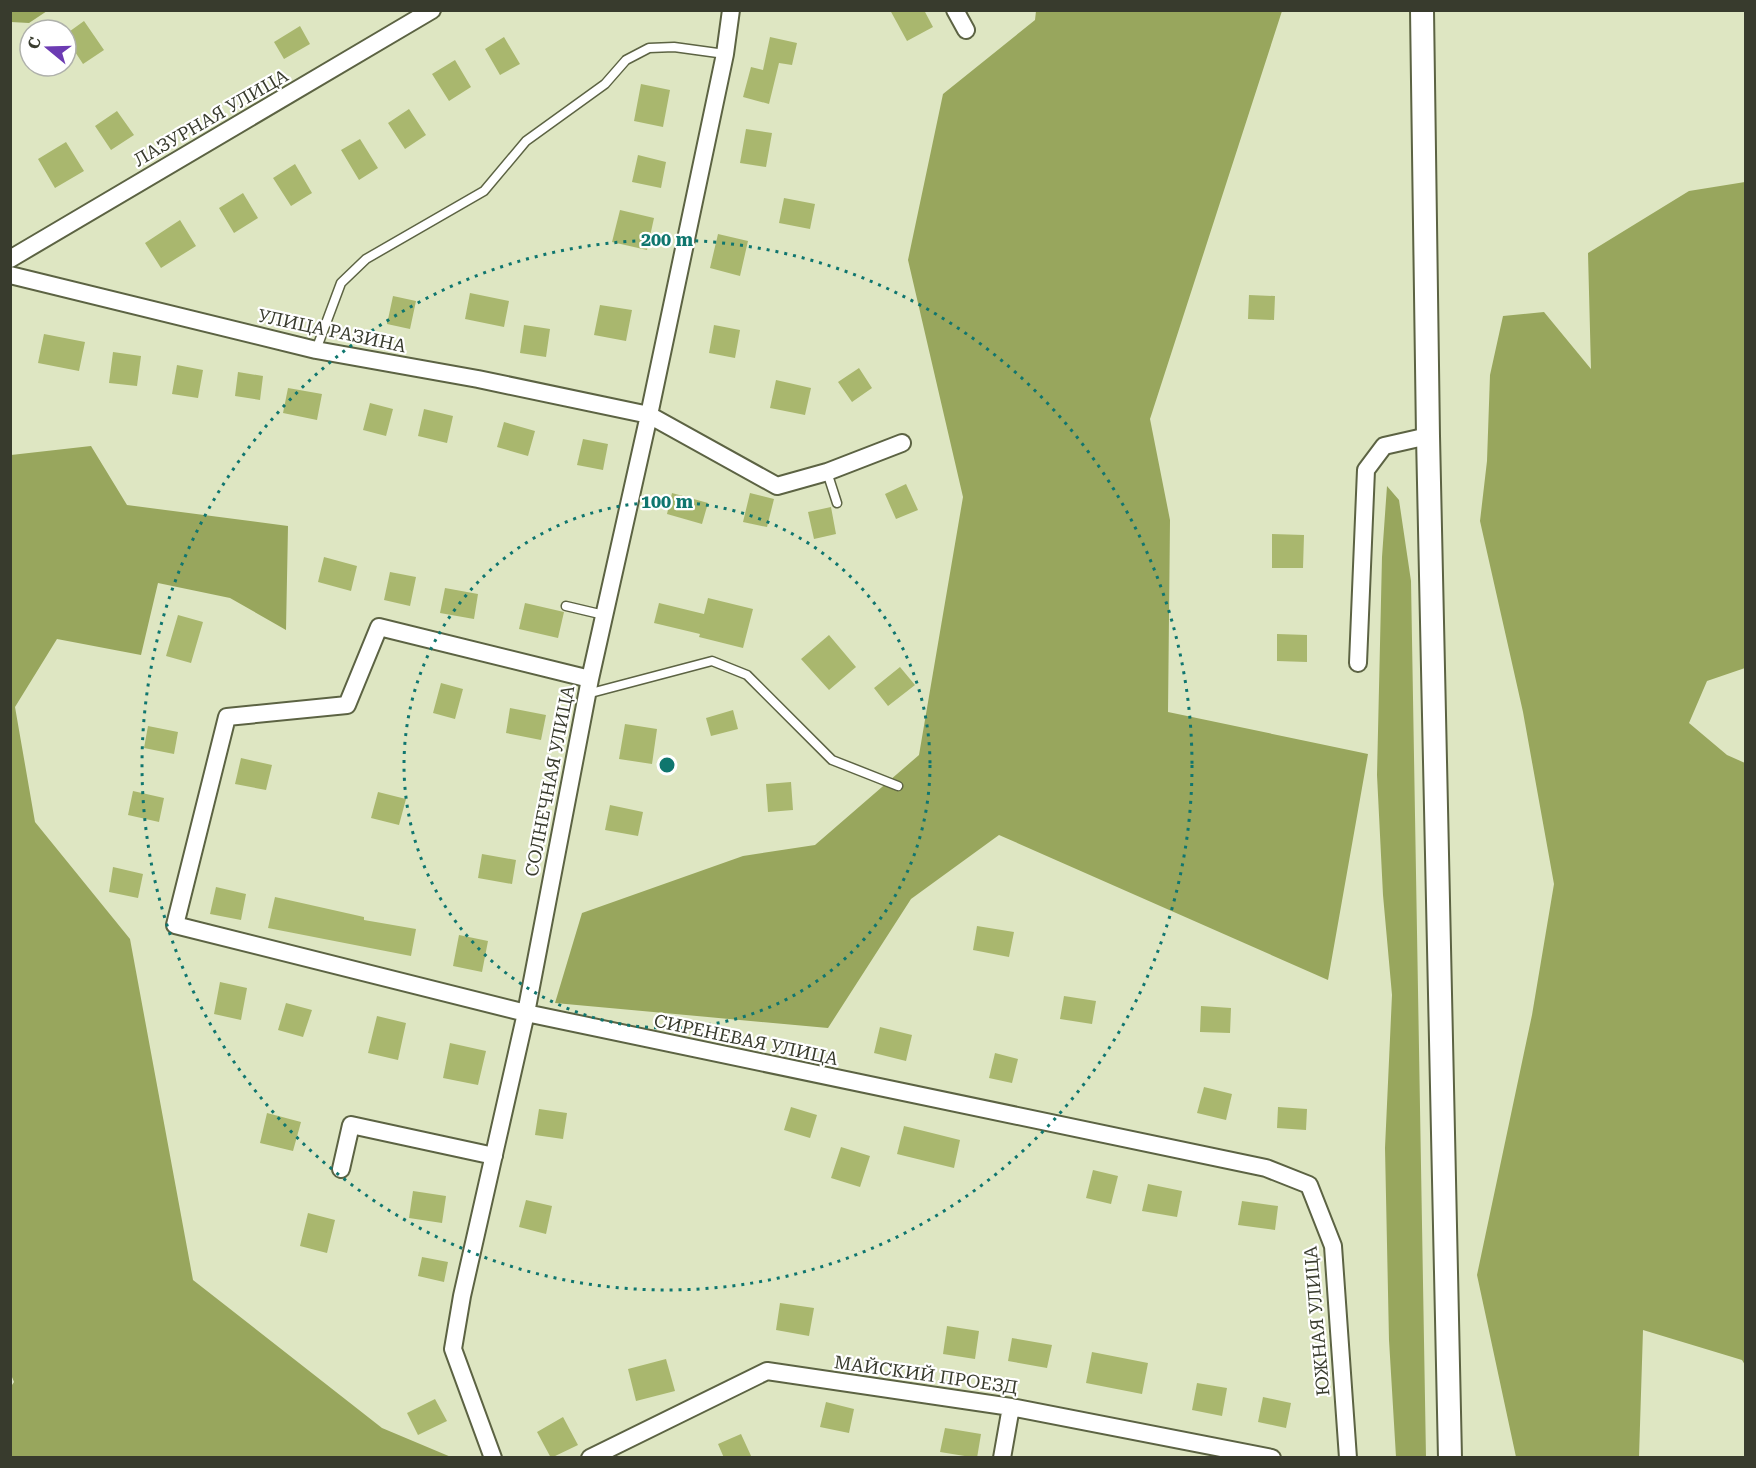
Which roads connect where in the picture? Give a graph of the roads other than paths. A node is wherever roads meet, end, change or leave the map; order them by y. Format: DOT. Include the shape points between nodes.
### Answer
graph roads {
  1 [pos="432,10"];
  2 [pos="731,10"];
  3 [pos="955,10"];
  4 [pos="1422,10"];
  5 [pos="966,30"];
  6 [pos="724,54"];
  7 [pos="10,259"];
  8 [pos="10,275"];
  9 [pos="316,350"];
  10 [pos="649,415"];
  11 [pos="1428,436"];
  12 [pos="902,443"];
  13 [pos="827,472"];
  14 [pos="837,503"];
  15 [pos="566,606"];
  16 [pos="604,615"];
  17 [pos="1358,663"];
  18 [pos="588,686"];
  19 [pos="898,786"];
  20 [pos="526,1013"];
  21 [pos="494,1156"];
  22 [pos="341,1169"];
  23 [pos="1309,1185"];
  24 [pos="1011,1407"];
  25 [pos="493,1458"];
  26 [pos="590,1458"];
  27 [pos="1002,1458"];
  28 [pos="1272,1458"];
  29 [pos="1348,1458"];
  30 [pos="1450,1458"];
  1 -- 7 [label="street, ЛАЗУРНАЯ УЛИЦА"];
  2 -- 6 [label="street, СОЛНЕЧНАЯ УЛИЦА"];
  3 -- 5 [label="street"];
  4 -- 11 [label="street"];
  6 -- 9 [label="lane" via="649,48 626,60 605,84 526,141 484,191 366,258 340,282"];
  6 -- 10 [label="street, СОЛНЕЧНАЯ УЛИЦА"];
  8 -- 9 [label="street, УЛИЦА РАЗИНА"];
  9 -- 10 [label="street, УЛИЦА РАЗИНА"];
  10 -- 13 [label="street" via="777,486"];
  10 -- 16 [label="street, СОЛНЕЧНАЯ УЛИЦА"];
  11 -- 17 [label="street" via="1384,446 1366,470"];
  11 -- 30 [label="street"];
  12 -- 13 [label="street"];
  13 -- 14 [label="lane"];
  15 -- 16 [label="lane"];
  16 -- 18 [label="street, СОЛНЕЧНАЯ УЛИЦА"];
  18 -- 19 [label="lane" via="712,661 747,675 832,760"];
  18 -- 20 [label="street, СОЛНЕЧНАЯ УЛИЦА"];
  18 -- 20 [label="street, СИРЕНЕВАЯ УЛИЦА" via="379,627 347,705 227,717 175,926"];
  20 -- 21 [label="street, СОЛНЕЧНАЯ УЛИЦА"];
  20 -- 23 [label="street, СИРЕНЕВАЯ УЛИЦА" via="1255,1166"];
  21 -- 22 [label="street" via="351,1125"];
  21 -- 25 [label="street, СОЛНЕЧНАЯ УЛИЦА" via="453,1349"];
  23 -- 29 [label="street, ЮЖНАЯ УЛИЦА" via="1333,1246"];
  24 -- 26 [label="street, МАЙСКИЙ ПРОЕЗД" via="767,1371"];
  24 -- 27 [label="street"];
  24 -- 28 [label="street, МАЙСКИЙ ПРОЕЗД"];
}
